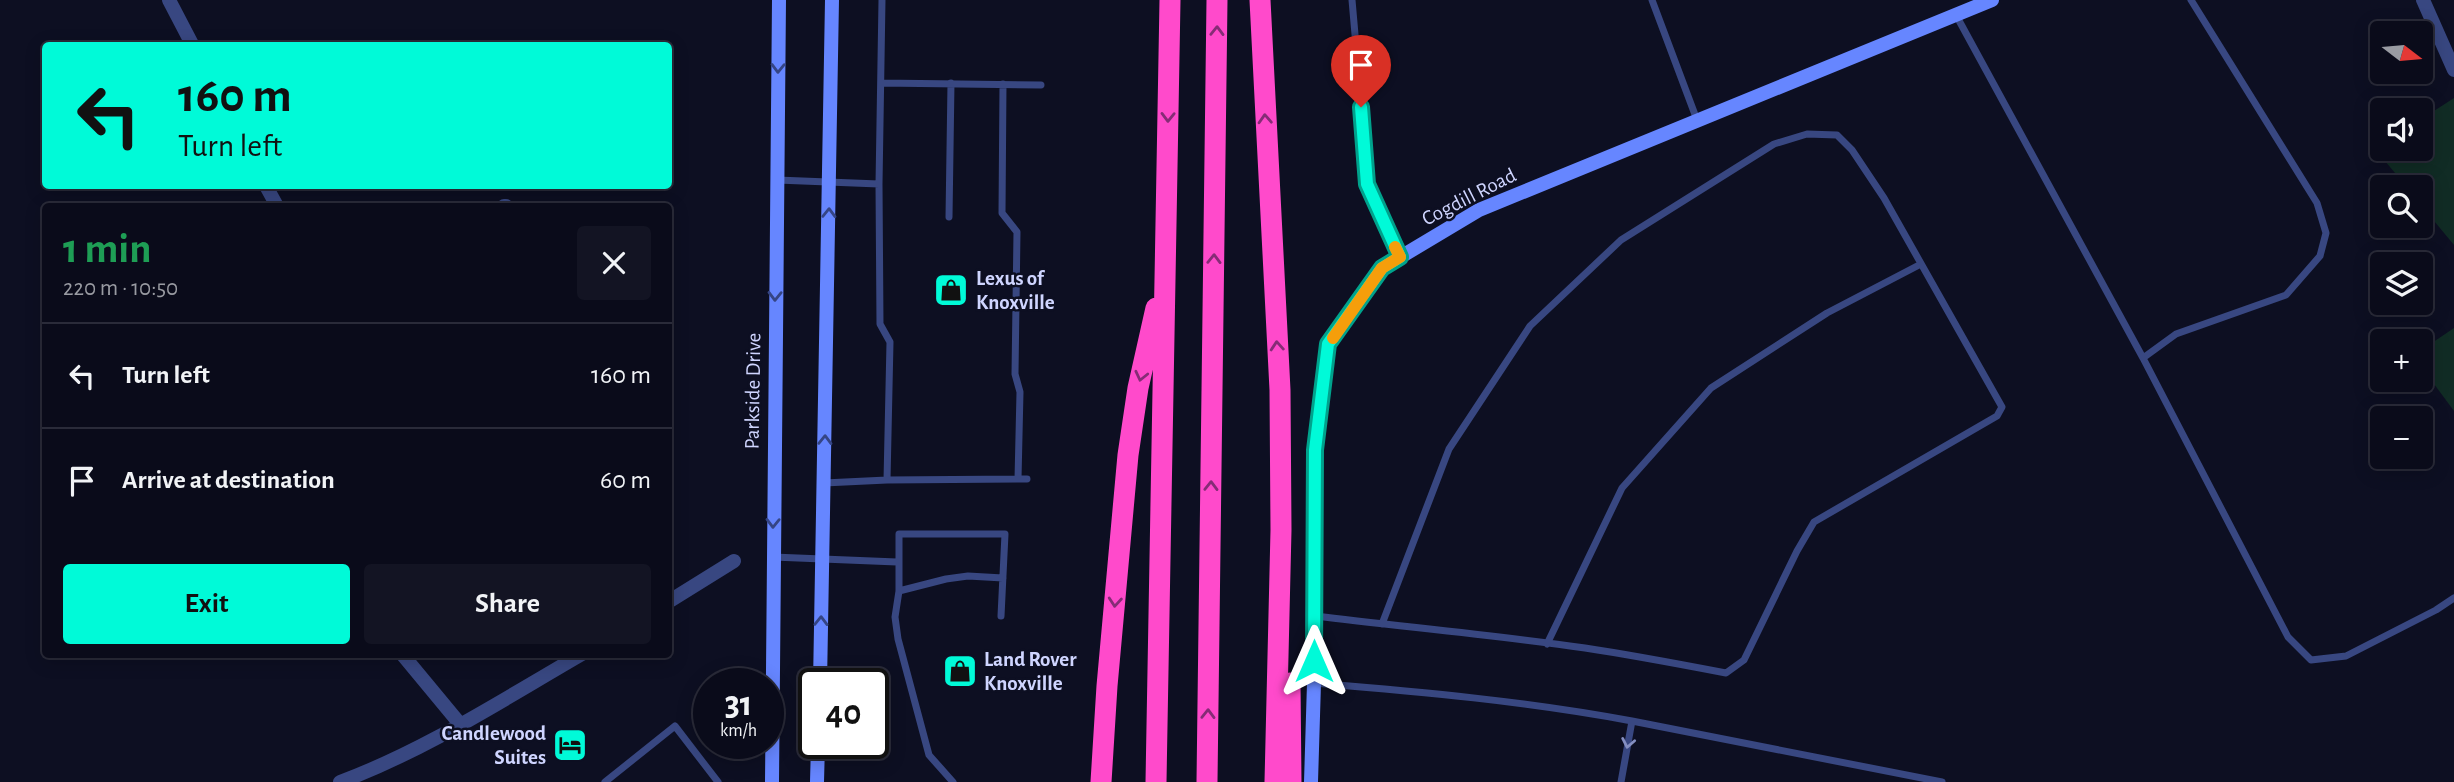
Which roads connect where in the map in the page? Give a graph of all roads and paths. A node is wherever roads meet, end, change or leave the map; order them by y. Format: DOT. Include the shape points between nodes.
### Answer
graph roads {
  1 [pos="169,0"];
  2 [pos="779,0"];
  3 [pos="832,0"];
  4 [pos="882,0"];
  5 [pos="1170,0"];
  6 [pos="1217,0"];
  7 [pos="1260,0"];
  8 [pos="1352,0"];
  9 [pos="1652,0"];
  10 [pos="1992,0"];
  11 [pos="2191,0"];
  12 [pos="2423,0"];
  13 [pos="1956,15"];
  14 [pos="191,42"];
  15 [pos="2454,71"];
  16 [pos="881,83"];
  17 [pos="951,83"];
  18 [pos="1003,84"];
  19 [pos="1041,85"];
  20 [pos="1697,121"];
  21 [pos="777,180"];
  22 [pos="830,183"];
  23 [pos="879,184"];
  24 [pos="949,217"];
  25 [pos="1400,257"];
  26 [pos="1166,262"];
  27 [pos="1921,264"];
  28 [pos="2143,358"];
  29 [pos="1280,390"];
  30 [pos="887,480"];
  31 [pos="824,483"];
  32 [pos="773,557"];
  33 [pos="823,557"];
  34 [pos="734,561"];
  35 [pos="897,562"];
  36 [pos="1003,578"];
  37 [pos="899,591"];
  38 [pos="2454,598"];
  39 [pos="672,600"];
  40 [pos="1001,616"];
  41 [pos="1314,616"];
  42 [pos="1382,624"];
  43 [pos="1547,644"];
  44 [pos="405,658"];
  45 [pos="575,658"];
  46 [pos="820,668"];
  47 [pos="1314,683"];
  48 [pos="1632,722"];
  49 [pos="460,724"];
  50 [pos="818,759"];
  51 [pos="340,782"];
  52 [pos="605,782"];
  53 [pos="718,782"];
  54 [pos="772,782"];
  55 [pos="817,782"];
  56 [pos="953,782"];
  57 [pos="1101,782"];
  58 [pos="1156,782"];
  59 [pos="1207,782"];
  60 [pos="1275,782"];
  61 [pos="1291,782"];
  62 [pos="1311,782"];
  63 [pos="1620,782"];
  64 [pos="1942,782"];
  1 -- 14 [label="street"];
  2 -- 21 [label="street, Parkside Drive, one-way"];
  3 -- 22 [label="street"];
  4 -- 16 [label="lane"];
  5 -- 26 [label="highway, one-way"];
  59 -- 6 [label="highway, one-way"];
  29 -- 7 [label="highway, one-way"];
  8 -- 25 [label="lane" via="1367,184"];
  9 -- 20 [label="lane"];
  10 -- 13 [label="street, Cogdill Road"];
  11 -- 28 [label="lane" via="2317,203 2326,233 2320,256 2286,295 2176,334"];
  12 -- 15 [label="street"];
  13 -- 20 [label="street, Cogdill Road"];
  13 -- 28 [label="lane"];
  16 -- 17 [label="lane"];
  16 -- 23 [label="lane"];
  17 -- 18 [label="lane"];
  17 -- 24 [label="lane"];
  18 -- 19 [label="lane"];
  18 -- 30 [label="lane" via="1002,213 1017,232 1015,373 1020,392 1023,479"];
  20 -- 25 [label="street, Cogdill Road" via="1479,210"];
  21 -- 22 [label="lane"];
  21 -- 32 [label="street, Parkside Drive, one-way"];
  22 -- 23 [label="lane"];
  31 -- 22 [label="street, one-way"];
  23 -- 30 [label="lane" via="880,324 890,342"];
  25 -- 41 [label="street, Cogdill Road" via="1382,268 1328,344 1315,450"];
  26 -- 57 [label="highway, one-way" via="1128,455"];
  26 -- 58 [label="highway"];
  27 -- 42 [label="lane" via="1884,198 1837,135 1807,134 1774,144 1621,240 1530,326 1448,449"];
  27 -- 43 [label="lane" via="1827,313 1711,388 1622,488"];
  27 -- 43 [label="lane" via="2002,407 1997,416 1814,522 1744,660 1726,673"];
  28 -- 38 [label="lane" via="2288,637 2311,660 2346,656"];
  29 -- 60 [label="highway"];
  29 -- 61 [label="highway"];
  30 -- 31 [label="lane"];
  31 -- 33 [label="street"];
  32 -- 33 [label="lane"];
  32 -- 54 [label="street, Parkside Drive"];
  33 -- 35 [label="lane"];
  46 -- 33 [label="street, one-way"];
  34 -- 39 [label="street"];
  35 -- 36 [label="lane" via="899,534 1005,534"];
  35 -- 37 [label="lane"];
  36 -- 37 [label="lane" via="968,576"];
  36 -- 40 [label="lane"];
  37 -- 56 [label="lane" via="898,639 929,755"];
  41 -- 42 [label="lane"];
  41 -- 47 [label="street, Cogdill Road"];
  42 -- 43 [label="lane"];
  44 -- 49 [label="street"];
  45 -- 49 [label="street"];
  47 -- 48 [label="lane" via="1472,696"];
  47 -- 62 [label="street, Cogdill Road"];
  48 -- 63 [label="lane, one-way"];
  48 -- 64 [label="lane"];
  49 -- 51 [label="street"];
  50 -- 55 [label="street"];
  52 -- 53 [label="lane" via="675,726"];
}
